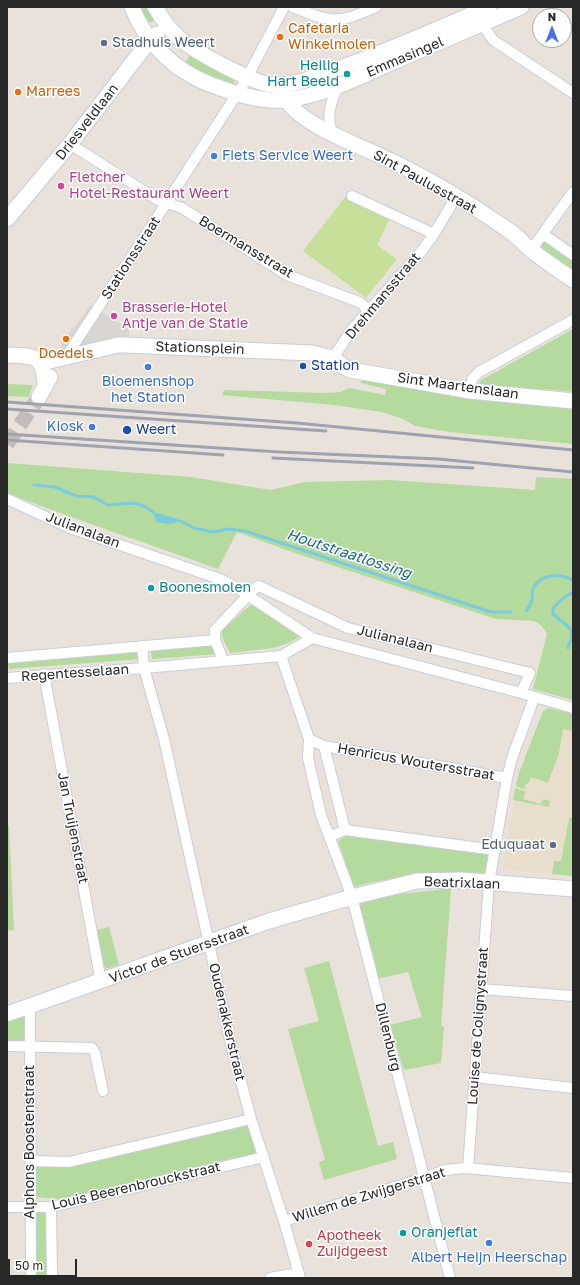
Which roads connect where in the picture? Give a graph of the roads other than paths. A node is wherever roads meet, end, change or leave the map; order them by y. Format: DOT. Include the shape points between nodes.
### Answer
graph roads {
  1 [pos="132,7"];
  2 [pos="155,7"];
  3 [pos="284,7"];
  4 [pos="293,7"];
  5 [pos="376,7"];
  6 [pos="522,7"];
  7 [pos="482,15"];
  8 [pos="167,26"];
  9 [pos="150,40"];
  10 [pos="247,78"];
  11 [pos="338,86"];
  12 [pos="284,92"];
  13 [pos="573,93"];
  14 [pos="237,94"];
  15 [pos="332,133"];
  16 [pos="70,144"];
  17 [pos="573,192"];
  18 [pos="352,196"];
  19 [pos="456,197"];
  20 [pos="168,202"];
  21 [pos="7,219"];
  22 [pos="434,234"];
  23 [pos="543,234"];
  24 [pos="531,250"];
  25 [pos="573,255"];
  26 [pos="573,280"];
  27 [pos="369,310"];
  28 [pos="573,320"];
  29 [pos="7,347"];
  30 [pos="7,355"];
  31 [pos="54,360"];
  32 [pos="338,362"];
  33 [pos="42,391"];
  34 [pos="470,391"];
  35 [pos="573,401"];
  36 [pos="7,499"];
  37 [pos="249,596"];
  38 [pos="312,638"];
  39 [pos="215,640"];
  40 [pos="142,646"];
  41 [pos="281,656"];
  42 [pos="7,658"];
  43 [pos="223,660"];
  44 [pos="144,668"];
  45 [pos="44,674"];
  46 [pos="7,678"];
  47 [pos="521,693"];
  48 [pos="534,698"];
  49 [pos="573,708"];
  50 [pos="309,739"];
  51 [pos="324,746"];
  52 [pos="507,778"];
  53 [pos="345,830"];
  54 [pos="329,837"];
  55 [pos="495,850"];
  56 [pos="489,883"];
  57 [pos="573,889"];
  58 [pos="352,897"];
  59 [pos="208,944"];
  60 [pos="101,982"];
  61 [pos="481,989"];
  62 [pos="573,996"];
  63 [pos="30,1006"];
  64 [pos="7,1014"];
  65 [pos="7,1046"];
  66 [pos="30,1046"];
  67 [pos="474,1077"];
  68 [pos="573,1088"];
  69 [pos="103,1091"];
  70 [pos="250,1119"];
  71 [pos="264,1157"];
  72 [pos="31,1161"];
  73 [pos="468,1168"];
  74 [pos="424,1178"];
  75 [pos="573,1178"];
  76 [pos="7,1207"];
  77 [pos="31,1207"];
  78 [pos="51,1207"];
  79 [pos="284,1221"];
  80 [pos="300,1276"];
  81 [pos="31,1278"];
  82 [pos="52,1278"];
  83 [pos="270,1278"];
  84 [pos="450,1278"];
  1 -- 9 [label="street"];
  2 -- 8 [label="street"];
  3 -- 10 [label="street, Stationsstraat"];
  4 -- 5 [label="street" via="320,18 335,20 352,17"];
  6 -- 7 [label="street, Emmasingel"];
  7 -- 11 [label="street, Emmasingel"];
  7 -- 12 [label="street, Emmasingel" via="304,80"];
  7 -- 13 [label="street" via="493,40"];
  8 -- 9 [label="street, Driesveldlaan"];
  8 -- 10 [label="street" via="177,37 197,51"];
  9 -- 14 [label="street" via="172,64 194,78"];
  9 -- 16 [label="street, Driesveldlaan"];
  10 -- 12 [label="street" via="272,85"];
  10 -- 14 [label="street, Stationsstraat"];
  11 -- 12 [label="street, Emmasingel" via="304,96"];
  11 -- 15 [label="street" via="329,113"];
  12 -- 14 [label="street" via="268,100"];
  12 -- 15 [label="street, Sint Paulusstraat" via="304,119"];
  14 -- 20 [label="street, Stationsstraat"];
  15 -- 19 [label="street, Sint Paulusstraat" via="412,171"];
  16 -- 20 [label="street, Boermansstraat" via="158,200"];
  16 -- 21 [label="street, Driesveldlaan"];
  17 -- 23 [label="street"];
  18 -- 22 [label="street"];
  19 -- 22 [label="street, Drehmansstraat"];
  19 -- 24 [label="street, Sint Paulusstraat" via="512,233"];
  20 -- 27 [label="street, Boermansstraat" via="182,208 287,275 359,302"];
  20 -- 31 [label="street, Stationsstraat"];
  22 -- 27 [label="street, Drehmansstraat" via="417,257"];
  23 -- 24 [label="street"];
  23 -- 25 [label="street"];
  24 -- 26 [label="street, Sint Paulusstraat"];
  27 -- 32 [label="street, Drehmansstraat" via="353,328"];
  28 -- 34 [label="street" via="479,372 472,379"];
  29 -- 31 [label="street" via="44,350"];
  30 -- 31 [label="street"];
  31 -- 32 [label="street, Stationsplein" via="125,345 312,353"];
  31 -- 33 [label="street" via="52,373"];
  32 -- 34 [label="street, Sint Maartenslaan" via="351,370"];
  34 -- 35 [label="street, Sint Maartenslaan"];
  36 -- 37 [label="street, Julianalaan" via="70,528 220,579"];
  37 -- 38 [label="street, Julianalaan"];
  37 -- 39 [label="street" via="215,630"];
  37 -- 47 [label="street, Julianalaan" via="259,586 348,628 530,673"];
  38 -- 41 [label="street, Regentesselaan"];
  38 -- 47 [label="street, Julianalaan"];
  39 -- 40 [label="street, Regentesselaan"];
  39 -- 43 [label="street"];
  40 -- 42 [label="street, Regentesselaan"];
  40 -- 44 [label="street, Regentesselaan"];
  41 -- 43 [label="street, Regentesselaan"];
  41 -- 50 [label="street"];
  43 -- 44 [label="street, Regentesselaan"];
  44 -- 45 [label="street, Regentesselaan"];
  44 -- 59 [label="street, Oudenakkerstraat" via="164,739"];
  45 -- 46 [label="street, Regentesselaan"];
  45 -- 60 [label="street, Jan Truijenstraat"];
  47 -- 48 [label="street, Julianalaan"];
  48 -- 49 [label="street, Julianalaan"];
  48 -- 52 [label="street, Louise de Colignystraat"];
  50 -- 51 [label="street, Henricus Woutersstraat"];
  50 -- 54 [label="street, Dillenburg" via="308,758 321,815"];
  51 -- 52 [label="street, Henricus Woutersstraat"];
  51 -- 53 [label="street"];
  52 -- 55 [label="street, Louise de Colignystraat"];
  53 -- 54 [label="street"];
  53 -- 55 [label="street"];
  54 -- 58 [label="street, Dillenburg"];
  55 -- 56 [label="street, Louise de Colignystraat"];
  56 -- 57 [label="street, Beatrixlaan"];
  56 -- 58 [label="street, Beatrixlaan" via="461,880 417,881"];
  56 -- 61 [label="street, Louise de Colignystraat"];
  58 -- 59 [label="street, Victor de Stuersstraat" via="269,921"];
  58 -- 74 [label="street, Dillenburg"];
  59 -- 60 [label="street, Victor de Stuersstraat"];
  59 -- 70 [label="street, Oudenakkerstraat"];
  60 -- 63 [label="street, Victor de Stuersstraat"];
  61 -- 62 [label="street"];
  61 -- 67 [label="street, Louise de Colignystraat"];
  63 -- 64 [label="street, Victor de Stuersstraat"];
  63 -- 66 [label="street, Alphons Boostenstraat"];
  65 -- 66 [label="street"];
  66 -- 69 [label="street" via="92,1048"];
  66 -- 72 [label="street, Alphons Boostenstraat"];
  67 -- 68 [label="street"];
  67 -- 73 [label="street, Louise de Colignystraat"];
  70 -- 71 [label="street, Oudenakkerstraat"];
  70 -- 72 [label="street" via="69,1162"];
  71 -- 78 [label="street, Louis Beerenbrouckstraat"];
  71 -- 79 [label="street, Oudenakkerstraat"];
  72 -- 77 [label="street, Alphons Boostenstraat"];
  73 -- 74 [label="street, Willem de Zwijgerstraat" via="445,1170"];
  73 -- 75 [label="street, Willem de Zwijgerstraat"];
  74 -- 79 [label="street, Willem de Zwijgerstraat"];
  74 -- 84 [label="street, Dillenburg"];
  76 -- 77 [label="street, Louis Beerenbrouckstraat"];
  77 -- 78 [label="street, Louis Beerenbrouckstraat"];
  77 -- 81 [label="street, Alphons Boostenstraat"];
  78 -- 82 [label="street, Alphons Boostenstraat"];
  79 -- 80 [label="street, Oudenakkerstraat"];
  80 -- 83 [label="street"];
}
